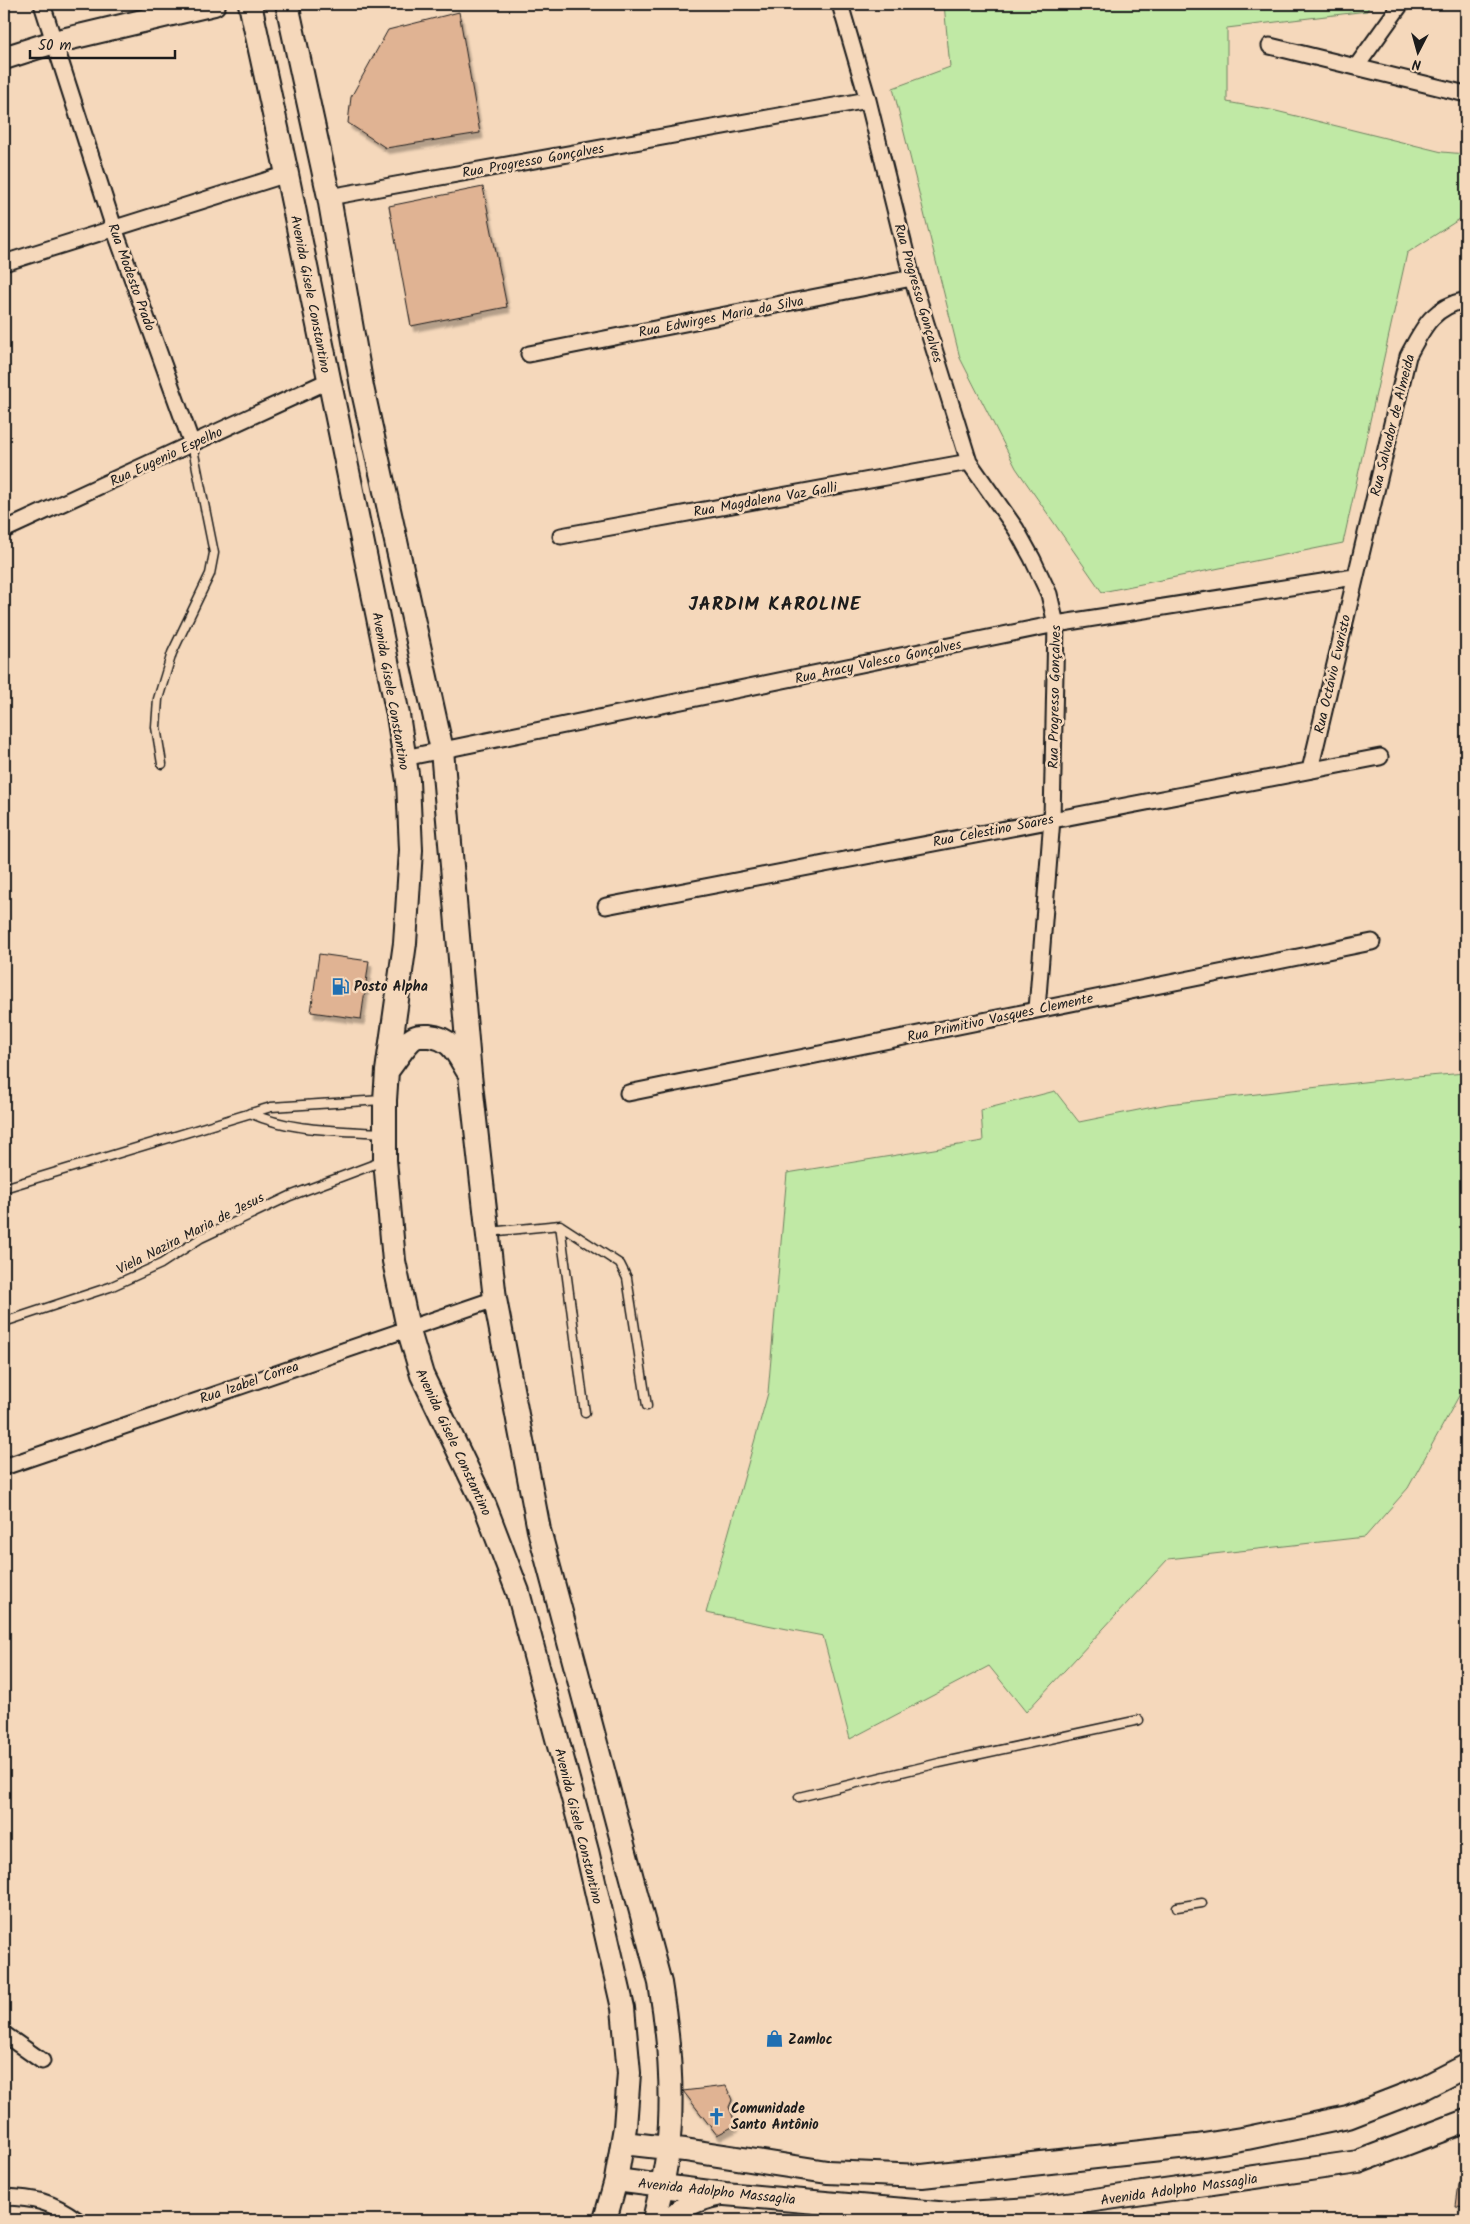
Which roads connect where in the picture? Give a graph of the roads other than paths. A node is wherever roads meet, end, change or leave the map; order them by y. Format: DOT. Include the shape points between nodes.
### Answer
graph roads {
  1 [pos="42,4"];
  2 [pos="214,4"];
  3 [pos="250,4"];
  4 [pos="287,4"];
  5 [pos="840,4"];
  6 [pos="1401,4"];
  7 [pos="54,42"];
  8 [pos="1270,46"];
  9 [pos="4,58"];
  10 [pos="1356,67"];
  11 [pos="1466,94"];
  12 [pos="868,100"];
  13 [pos="287,174"];
  14 [pos="329,197"];
  15 [pos="114,228"];
  16 [pos="4,263"];
  17 [pos="912,278"];
  18 [pos="1466,300"];
  19 [pos="529,354"];
  20 [pos="328,381"];
  21 [pos="192,444"];
  22 [pos="969,462"];
  23 [pos="4,530"];
  24 [pos="561,536"];
  25 [pos="1354,577"];
  26 [pos="1056,624"];
  27 [pos="442,750"];
  28 [pos="1380,757"];
  29 [pos="404,758"];
  30 [pos="162,764"];
  31 [pos="1310,770"];
  32 [pos="1052,819"];
  33 [pos="606,906"];
  34 [pos="1372,942"];
  35 [pos="1037,1009"];
  36 [pos="387,1071"];
  37 [pos="470,1075"];
  38 [pos="628,1093"];
  39 [pos="385,1100"];
  40 [pos="250,1113"];
  41 [pos="385,1134"];
  42 [pos="385,1160"];
  43 [pos="4,1188"];
  44 [pos="560,1225"];
  45 [pos="488,1232"];
  46 [pos="495,1299"];
  47 [pos="4,1322"];
  48 [pos="408,1328"];
  49 [pos="647,1406"];
  50 [pos="585,1413"];
  51 [pos="4,1467"];
  52 [pos="1139,1720"];
  53 [pos="799,1797"];
  54 [pos="1202,1903"];
  55 [pos="1178,1907"];
  56 [pos="4,2034"];
  57 [pos="42,2061"];
  58 [pos="1466,2066"];
  59 [pos="1466,2121"];
  60 [pos="623,2144"];
  61 [pos="668,2148"];
  62 [pos="616,2180"];
  63 [pos="662,2186"];
  64 [pos="725,2194"];
  65 [pos="4,2197"];
  66 [pos="76,2220"];
  67 [pos="605,2220"];
  68 [pos="654,2220"];
  69 [pos="671,2220"];
  1 -- 7 [label="street, Rua Modesto Prado"];
  2 -- 7 [label="main road"];
  3 -- 13 [label="main road, Avenida Gisele Constantino"];
  4 -- 14 [label="main road"];
  5 -- 12 [label="street"];
  6 -- 10 [label="street"];
  7 -- 9 [label="main road"];
  7 -- 15 [label="street, Rua Modesto Prado"];
  8 -- 10 [label="street"];
  10 -- 11 [label="street"];
  12 -- 14 [label="street, Rua Progresso Gonçalves"];
  12 -- 17 [label="street, Rua Progresso Gonçalves"];
  13 -- 15 [label="street"];
  13 -- 20 [label="main road, Avenida Gisele Constantino"];
  14 -- 27 [label="main road" via="362,387"];
  15 -- 16 [label="street"];
  15 -- 21 [label="street, Rua Modesto Prado"];
  17 -- 19 [label="street, Rua Edwirges Maria da Silva"];
  17 -- 22 [label="street, Rua Progresso Gonçalves"];
  18 -- 25 [label="street, Rua Salvador de Almeida" via="1452,303 1428,321 1408,356"];
  20 -- 21 [label="street, Rua Eugenio Espelho"];
  20 -- 29 [label="main road, Avenida Gisele Constantino" via="398,715"];
  21 -- 23 [label="street, Rua Eugenio Espelho"];
  21 -- 30 [label="lane, Rua Modesto Prado" via="214,553 210,574 172,653 158,699 156,727"];
  22 -- 24 [label="street, Rua Magdalena Vaz Galli"];
  22 -- 26 [label="street, Rua Progresso Gonçalves" via="1032,558 1049,594"];
  25 -- 26 [label="street, Rua Aracy Valesco Gonçalves"];
  25 -- 31 [label="street, Rua Octávio Evaristo"];
  26 -- 27 [label="street, Rua Aracy Valesco Gonçalves"];
  26 -- 32 [label="street, Rua Progresso Gonçalves"];
  27 -- 29 [label="street, Rua Aracy Valesco Gonçalves"];
  27 -- 37 [label="main road"];
  28 -- 31 [label="street, Rua Celestino Soares"];
  29 -- 36 [label="main road, Avenida Gisele Constantino" via="411,850 404,943"];
  31 -- 32 [label="street, Rua Celestino Soares"];
  32 -- 33 [label="street, Rua Celestino Soares"];
  32 -- 35 [label="street, Rua Progresso Gonçalves"];
  34 -- 35 [label="street, Rua Primitivo Vasques Clemente"];
  35 -- 38 [label="street, Rua Primitivo Vasques Clemente"];
  36 -- 37 [label="main road" via="411,1041 421,1035 439,1037 452,1045"];
  36 -- 39 [label="main road, Avenida Gisele Constantino"];
  37 -- 45 [label="main road"];
  39 -- 40 [label="lane" via="271,1107"];
  39 -- 41 [label="main road, Avenida Gisele Constantino"];
  40 -- 41 [label="lane" via="271,1122 307,1128"];
  40 -- 43 [label="lane"];
  41 -- 42 [label="main road, Avenida Gisele Constantino"];
  42 -- 47 [label="lane, Viela Nazira Maria de Jesus" via="290,1196 201,1238 161,1264 110,1288"];
  42 -- 48 [label="main road, Avenida Gisele Constantino" via="394,1261"];
  44 -- 45 [label="lane"];
  44 -- 49 [label="lane" via="620,1264 627,1278"];
  44 -- 50 [label="lane"];
  45 -- 46 [label="main road"];
  46 -- 48 [label="street, Rua Izabel Correa"];
  46 -- 61 [label="main road" via="538,1530 660,1983 667,2024 670,2082"];
  48 -- 51 [label="street, Rua Izabel Correa"];
  48 -- 60 [label="main road, Avenida Gisele Constantino" via="422,1375 485,1506 518,1592 541,1675 587,1851 623,2008 629,2073"];
  52 -- 53 [label="lane"];
  54 -- 55 [label="lane"];
  56 -- 57 [label="street"];
  58 -- 61 [label="main road" via="1423,2088 1348,2117 1275,2132 1197,2146 922,2176 827,2172"];
  59 -- 64 [label="main road, Avenida Adolpho Massaglia" via="1358,2162 1032,2209 949,2214"];
  60 -- 61 [label="main road"];
  60 -- 62 [label="main road, Avenida Gisele Constantino"];
  61 -- 63 [label="main road"];
  62 -- 63 [label="main road, Avenida Adolpho Massaglia"];
  62 -- 67 [label="main road, Avenida Gisele Constantino"];
  63 -- 64 [label="main road, Avenida Adolpho Massaglia"];
  63 -- 68 [label="main road"];
  64 -- 69 [label="main road" via="702,2198 686,2206"];
  65 -- 66 [label="street" via="35,2198"];
}
